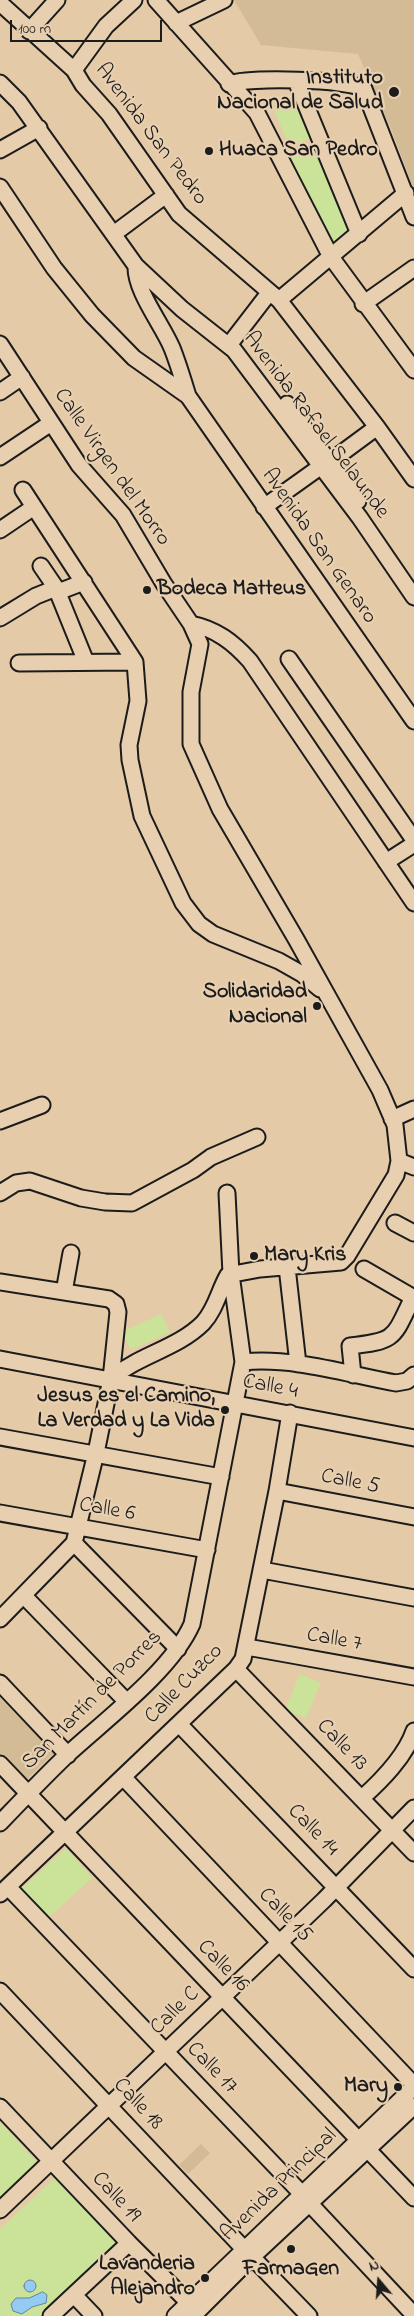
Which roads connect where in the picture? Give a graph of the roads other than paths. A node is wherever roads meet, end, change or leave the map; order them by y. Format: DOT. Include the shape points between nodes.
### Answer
graph roads {
  1 [pos="57,0"];
  2 [pos="134,0"];
  3 [pos="156,0"];
  4 [pos="224,0"];
  5 [pos="0,3"];
  6 [pos="176,23"];
  7 [pos="28,31"];
  8 [pos="74,70"];
  9 [pos="296,81"];
  10 [pos="0,83"];
  11 [pos="229,84"];
  12 [pos="39,128"];
  13 [pos="0,150"];
  14 [pos="76,166"];
  15 [pos="0,187"];
  16 [pos="406,193"];
  17 [pos="166,195"];
  18 [pos="414,217"];
  19 [pos="119,230"];
  20 [pos="359,234"];
  21 [pos="331,257"];
  22 [pos="133,262"];
  23 [pos="414,268"];
  24 [pos="274,296"];
  25 [pos="363,304"];
  26 [pos="0,344"];
  27 [pos="229,345"];
  28 [pos="414,370"];
  29 [pos="22,377"];
  30 [pos="0,392"];
  31 [pos="188,396"];
  32 [pos="287,404"];
  33 [pos="51,423"];
  34 [pos="377,427"];
  35 [pos="0,457"];
  36 [pos="325,464"];
  37 [pos="414,479"];
  38 [pos="23,490"];
  39 [pos="34,507"];
  40 [pos="264,507"];
  41 [pos="0,530"];
  42 [pos="41,566"];
  43 [pos="406,578"];
  44 [pos="84,582"];
  45 [pos="57,590"];
  46 [pos="414,598"];
  47 [pos="0,618"];
  48 [pos="191,624"];
  49 [pos="289,659"];
  50 [pos="19,662"];
  51 [pos="86,662"];
  52 [pos="135,662"];
  53 [pos="414,721"];
  54 [pos="412,835"];
  55 [pos="386,862"];
  56 [pos="414,902"];
  57 [pos="327,995"];
  58 [pos="42,1105"];
  59 [pos="414,1109"];
  60 [pos="392,1119"];
  61 [pos="0,1121"];
  62 [pos="257,1137"];
  63 [pos="399,1161"];
  64 [pos="414,1167"];
  65 [pos="0,1193"];
  66 [pos="227,1193"];
  67 [pos="395,1223"];
  68 [pos="414,1233"];
  69 [pos="72,1253"];
  70 [pos="286,1267"];
  71 [pos="364,1270"];
  72 [pos="231,1274"];
  73 [pos="0,1282"];
  74 [pos="64,1292"];
  75 [pos="414,1298"];
  76 [pos="0,1359"];
  77 [pos="243,1362"];
  78 [pos="298,1364"];
  79 [pos="353,1375"];
  80 [pos="414,1375"];
  81 [pos="111,1378"];
  82 [pos="235,1403"];
  83 [pos="290,1413"];
  84 [pos="0,1437"];
  85 [pos="414,1438"];
  86 [pos="96,1454"];
  87 [pos="221,1477"];
  88 [pos="277,1491"];
  89 [pos="0,1512"];
  90 [pos="414,1517"];
  91 [pos="77,1536"];
  92 [pos="208,1550"];
  93 [pos="262,1570"];
  94 [pos="24,1596"];
  95 [pos="414,1598"];
  96 [pos="0,1619"];
  97 [pos="247,1647"];
  98 [pos="178,1649"];
  99 [pos="236,1669"];
  100 [pos="414,1677"];
  101 [pos="0,1683"];
  102 [pos="127,1702"];
  103 [pos="179,1724"];
  104 [pos="414,1730"];
  105 [pos="68,1755"];
  106 [pos="0,1764"];
  107 [pos="123,1777"];
  108 [pos="29,1794"];
  109 [pos="362,1798"];
  110 [pos="414,1808"];
  111 [pos="0,1823"];
  112 [pos="394,1831"];
  113 [pos="65,1832"];
  114 [pos="414,1853"];
  115 [pos="337,1887"];
  116 [pos="4,1891"];
  117 [pos="280,1942"];
  118 [pos="414,1969"];
  119 [pos="0,1991"];
  120 [pos="222,1997"];
  121 [pos="165,2052"];
  122 [pos="414,2086"];
  123 [pos="109,2106"];
  124 [pos="414,2106"];
  125 [pos="0,2107"];
  126 [pos="363,2145"];
  127 [pos="52,2160"];
  128 [pos="414,2198"];
  129 [pos="306,2199"];
  130 [pos="0,2210"];
  131 [pos="128,2243"];
  132 [pos="248,2253"];
  133 [pos="74,2295"];
  134 [pos="195,2312"];
  135 [pos="414,2315"];
  136 [pos="52,2316"];
  137 [pos="94,2316"];
  138 [pos="175,2316"];
  139 [pos="309,2316"];
  1 -- 7 [label="street"];
  2 -- 8 [label="street" via="106,26"];
  3 -- 6 [label="street"];
  4 -- 6 [label="street"];
  5 -- 7 [label="street, Avenida San Pedro"];
  6 -- 11 [label="street"];
  7 -- 8 [label="street, Avenida San Pedro"];
  8 -- 17 [label="street, Avenida San Pedro"];
  9 -- 11 [label="street" via="245,80"];
  9 -- 16 [label="street" via="350,84 364,89"];
  9 -- 20 [label="street"];
  10 -- 12 [label="street, Avenida Rafael Selaunde"];
  11 -- 21 [label="street" via="257,113"];
  12 -- 13 [label="street"];
  12 -- 22 [label="street, Avenida Rafael Selaunde"];
  14 -- 19 [label="street"];
  15 -- 31 [label="street" via="54,268 92,315 134,358"];
  16 -- 18 [label="street"];
  16 -- 20 [label="street"];
  17 -- 19 [label="street"];
  17 -- 24 [label="street, Avenida San Pedro" via="179,214"];
  19 -- 22 [label="street" via="131,248"];
  20 -- 21 [label="street"];
  21 -- 24 [label="street"];
  21 -- 25 [label="street"];
  22 -- 27 [label="street, Avenida Rafael Selaunde" via="182,309"];
  22 -- 31 [label="street" via="140,286 172,348"];
  23 -- 25 [label="street"];
  24 -- 27 [label="street"];
  24 -- 34 [label="street, Avenida San Pedro"];
  25 -- 28 [label="street"];
  26 -- 29 [label="street, Calle Virgen del Morro"];
  27 -- 36 [label="street, Avenida Rafael Selaunde"];
  29 -- 30 [label="street"];
  29 -- 33 [label="street, Calle Virgen del Morro"];
  31 -- 40 [label="street, Avenida San Genaro"];
  32 -- 36 [label="street"];
  33 -- 35 [label="street"];
  33 -- 48 [label="street, Calle Virgen del Morro" via="79,465 123,515"];
  34 -- 36 [label="street"];
  34 -- 37 [label="street, Avenida San Pedro"];
  36 -- 40 [label="street"];
  36 -- 43 [label="street, Avenida Rafael Selaunde"];
  38 -- 39 [label="street"];
  39 -- 41 [label="street"];
  39 -- 44 [label="street"];
  40 -- 53 [label="street, Avenida San Genaro"];
  42 -- 45 [label="street"];
  43 -- 46 [label="street, Avenida Rafael Selaunde"];
  44 -- 45 [label="street"];
  44 -- 52 [label="street"];
  45 -- 47 [label="street" via="36,596"];
  45 -- 51 [label="street"];
  48 -- 55 [label="street" via="218,632 250,661"];
  48 -- 57 [label="street, Calle Virgen del Morro" via="200,644 191,692 191,744 220,808"];
  49 -- 54 [label="street"];
  50 -- 51 [label="street"];
  51 -- 52 [label="street"];
  52 -- 57 [label="street" via="138,701 129,745 130,760 142,816 183,903 199,924 213,934 279,961 302,974"];
  54 -- 55 [label="street"];
  55 -- 56 [label="street"];
  57 -- 60 [label="street" via="380,1090"];
  58 -- 61 [label="street"];
  59 -- 60 [label="street"];
  60 -- 63 [label="street"];
  62 -- 65 [label="street" via="211,1157 132,1203 81,1198 30,1181 16,1182"];
  63 -- 64 [label="street"];
  63 -- 70 [label="street" via="396,1174 347,1256 333,1264"];
  66 -- 72 [label="street, San Martín de Porres"];
  67 -- 68 [label="street"];
  69 -- 74 [label="street"];
  70 -- 72 [label="street"];
  70 -- 78 [label="street"];
  71 -- 75 [label="street"];
  72 -- 77 [label="street, San Martín de Porres"];
  72 -- 81 [label="street" via="204,1322 189,1335"];
  73 -- 74 [label="street"];
  74 -- 81 [label="street" via="109,1299 116,1304 118,1312"];
  75 -- 79 [label="street" via="394,1336 378,1343 350,1346"];
  76 -- 81 [label="street, Calle 4"];
  77 -- 78 [label="street" via="266,1360"];
  77 -- 82 [label="street, San Martín de Porres"];
  78 -- 79 [label="street"];
  79 -- 80 [label="street" via="396,1383 407,1381"];
  81 -- 82 [label="street, Calle 4"];
  81 -- 86 [label="street"];
  82 -- 83 [label="street, Calle 4"];
  82 -- 87 [label="street, San Martín de Porres"];
  83 -- 85 [label="street, Calle 4"];
  83 -- 88 [label="street, Calle Cuzco"];
  84 -- 86 [label="street"];
  86 -- 87 [label="street"];
  86 -- 91 [label="street"];
  87 -- 92 [label="street, San Martín de Porres"];
  88 -- 90 [label="street, Calle 5"];
  88 -- 93 [label="street, Calle Cuzco"];
  89 -- 91 [label="street, Calle 6"];
  91 -- 92 [label="street, Calle 6"];
  91 -- 94 [label="street"];
  91 -- 98 [label="street"];
  92 -- 98 [label="street, San Martín de Porres" via="192,1624"];
  93 -- 95 [label="street"];
  93 -- 97 [label="street, Calle Cuzco"];
  94 -- 96 [label="street"];
  94 -- 102 [label="street"];
  97 -- 99 [label="street, Calle Cuzco"];
  97 -- 100 [label="street, Calle 7"];
  98 -- 102 [label="street, San Martín de Porres"];
  99 -- 103 [label="street, Calle Cuzco"];
  99 -- 109 [label="street, Calle 13"];
  101 -- 105 [label="street"];
  102 -- 105 [label="street, San Martín de Porres"];
  103 -- 107 [label="street, Calle Cuzco"];
  103 -- 115 [label="street, Calle 14"];
  104 -- 109 [label="street" via="395,1763"];
  105 -- 108 [label="street, San Martín de Porres"];
  106 -- 108 [label="street, Calle 16"];
  107 -- 113 [label="street, Calle Cuzco"];
  107 -- 117 [label="street, Calle 15"];
  108 -- 111 [label="street, San Martín de Porres"];
  108 -- 113 [label="street, Calle 16"];
  109 -- 112 [label="street, Calle 13"];
  110 -- 112 [label="street, Calle C"];
  112 -- 114 [label="street, Calle 13"];
  112 -- 115 [label="street, Calle C"];
  113 -- 116 [label="street, Calle Cuzco"];
  113 -- 120 [label="street, Calle 16"];
  115 -- 117 [label="street, Calle C"];
  115 -- 118 [label="street, Calle 14"];
  116 -- 121 [label="street, Calle 17"];
  117 -- 120 [label="street, Calle C"];
  117 -- 122 [label="street, Calle 15"];
  119 -- 123 [label="street, Calle 18"];
  120 -- 121 [label="street, Calle C"];
  120 -- 126 [label="street, Calle 16"];
  121 -- 123 [label="street, Calle C"];
  121 -- 129 [label="street, Calle 17"];
  122 -- 126 [label="street, Avenida Principal"];
  123 -- 127 [label="street, Calle C"];
  123 -- 132 [label="street, Calle 18"];
  124 -- 126 [label="street, Avenida Principal"];
  125 -- 127 [label="street, Calle 19"];
  126 -- 128 [label="street, Calle 16"];
  126 -- 129 [label="street, Avenida Principal"];
  127 -- 130 [label="street, Calle C"];
  127 -- 131 [label="street, Calle 19"];
  129 -- 132 [label="street, Avenida Principal"];
  129 -- 135 [label="street, Calle 17"];
  131 -- 133 [label="street"];
  131 -- 134 [label="street, Calle 19"];
  132 -- 134 [label="street, Avenida Principal"];
  132 -- 139 [label="street, Calle 18"];
  133 -- 136 [label="street"];
  133 -- 137 [label="street"];
  134 -- 138 [label="street, Avenida Principal"];
}
